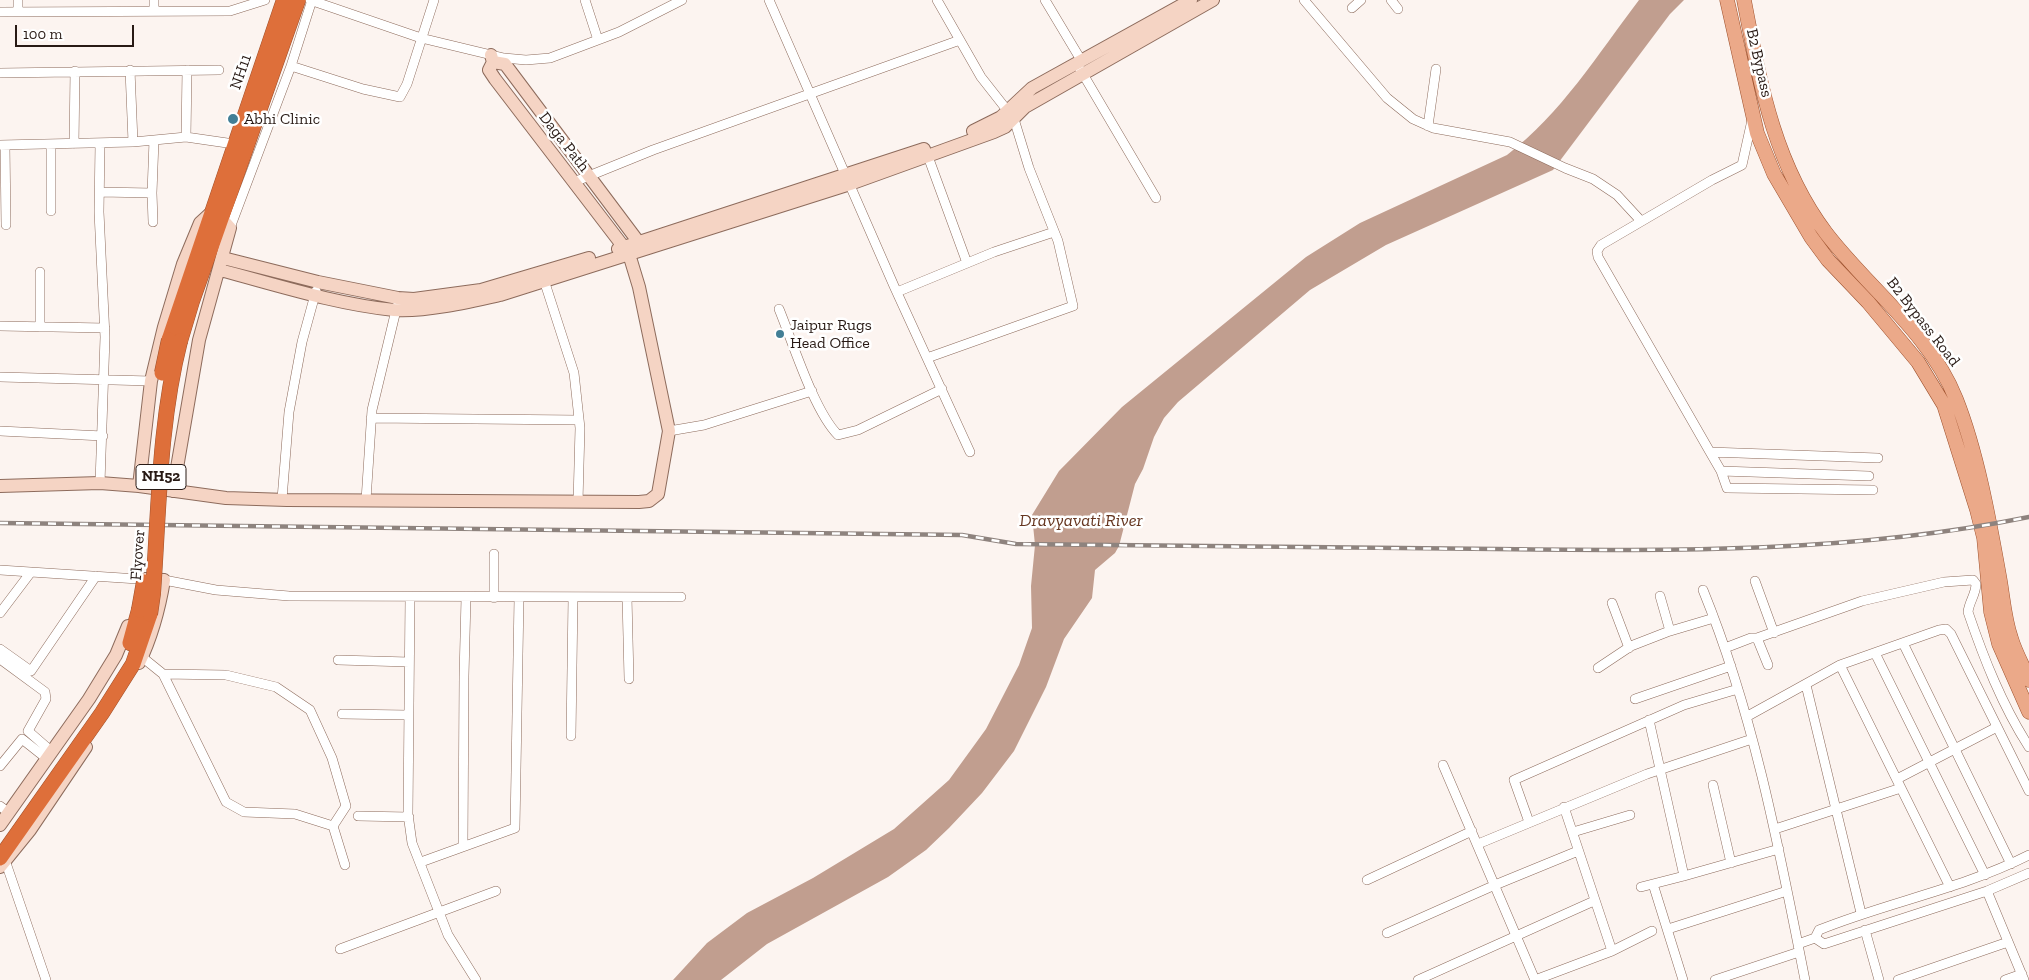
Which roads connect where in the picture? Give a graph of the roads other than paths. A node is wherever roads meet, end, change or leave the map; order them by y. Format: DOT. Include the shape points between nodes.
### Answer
graph roads {
  1 [pos="18,0"];
  2 [pos="154,0"];
  3 [pos="265,0"];
  4 [pos="284,0"];
  5 [pos="298,0"];
  6 [pos="311,0"];
  7 [pos="434,0"];
  8 [pos="585,0"];
  9 [pos="682,0"];
  10 [pos="769,0"];
  11 [pos="937,0"];
  12 [pos="1045,0"];
  13 [pos="1190,0"];
  14 [pos="1213,0"];
  15 [pos="1304,0"];
  16 [pos="1361,0"];
  17 [pos="1391,0"];
  18 [pos="1727,0"];
  19 [pos="1744,4"];
  20 [pos="1352,8"];
  21 [pos="1398,9"];
  22 [pos="154,11"];
  23 [pos="0,12"];
  24 [pos="18,12"];
  25 [pos="421,38"];
  26 [pos="598,40"];
  27 [pos="960,40"];
  28 [pos="492,58"];
  29 [pos="1079,61"];
  30 [pos="291,66"];
  31 [pos="1436,69"];
  32 [pos="130,70"];
  33 [pos="186,70"];
  34 [pos="219,70"];
  35 [pos="75,71"];
  36 [pos="0,73"];
  37 [pos="1083,75"];
  38 [pos="810,93"];
  39 [pos="1011,114"];
  40 [pos="1753,114"];
  41 [pos="1428,126"];
  42 [pos="186,138"];
  43 [pos="154,140"];
  44 [pos="133,142"];
  45 [pos="74,144"];
  46 [pos="100,144"];
  47 [pos="234,144"];
  48 [pos="51,145"];
  49 [pos="2,146"];
  50 [pos="926,153"];
  51 [pos="590,175"];
  52 [pos="848,179"];
  53 [pos="574,182"];
  54 [pos="100,192"];
  55 [pos="152,194"];
  56 [pos="1156,198"];
  57 [pos="51,211"];
  58 [pos="221,220"];
  59 [pos="1641,221"];
  60 [pos="153,222"];
  61 [pos="6,225"];
  62 [pos="1054,232"];
  63 [pos="641,245"];
  64 [pos="627,250"];
  65 [pos="221,264"];
  66 [pos="966,264"];
  67 [pos="40,272"];
  68 [pos="543,276"];
  69 [pos="318,282"];
  70 [pos="897,292"];
  71 [pos="315,296"];
  72 [pos="397,304"];
  73 [pos="779,309"];
  74 [pos="0,326"];
  75 [pos="40,327"];
  76 [pos="105,328"];
  77 [pos="927,358"];
  78 [pos="0,377"];
  79 [pos="105,379"];
  80 [pos="152,381"];
  81 [pos="942,389"];
  82 [pos="812,391"];
  83 [pos="371,418"];
  84 [pos="579,420"];
  85 [pos="0,431"];
  86 [pos="669,431"];
  87 [pos="102,436"];
  88 [pos="970,452"];
  89 [pos="1710,452"];
  90 [pos="1878,458"];
  91 [pos="1721,471"];
  92 [pos="1869,476"];
  93 [pos="100,483"];
  94 [pos="0,486"];
  95 [pos="139,486"];
  96 [pos="1873,490"];
  97 [pos="173,491"];
  98 [pos="282,499"];
  99 [pos="366,500"];
  100 [pos="578,502"];
  101 [pos="494,554"];
  102 [pos="0,570"];
  103 [pos="31,572"];
  104 [pos="96,576"];
  105 [pos="138,579"];
  106 [pos="164,580"];
  107 [pos="1755,581"];
  108 [pos="1703,590"];
  109 [pos="1660,596"];
  110 [pos="626,597"];
  111 [pos="681,597"];
  112 [pos="410,598"];
  113 [pos="466,598"];
  114 [pos="494,598"];
  115 [pos="519,598"];
  116 [pos="572,598"];
  117 [pos="1612,602"];
  118 [pos="134,607"];
  119 [pos="158,610"];
  120 [pos="0,613"];
  121 [pos="1714,618"];
  122 [pos="1670,631"];
  123 [pos="1774,633"];
  124 [pos="1757,638"];
  125 [pos="1902,643"];
  126 [pos="0,648"];
  127 [pos="1629,648"];
  128 [pos="1725,648"];
  129 [pos="1875,653"];
  130 [pos="142,657"];
  131 [pos="0,659"];
  132 [pos="338,660"];
  133 [pos="409,662"];
  134 [pos="1768,665"];
  135 [pos="1840,665"];
  136 [pos="1731,666"];
  137 [pos="1598,668"];
  138 [pos="163,674"];
  139 [pos="629,679"];
  140 [pos="2029,680"];
  141 [pos="1806,685"];
  142 [pos="1738,689"];
  143 [pos="1635,699"];
  144 [pos="2029,712"];
  145 [pos="342,714"];
  146 [pos="408,715"];
  147 [pos="1746,717"];
  148 [pos="1649,720"];
  149 [pos="1997,727"];
  150 [pos="571,736"];
  151 [pos="1752,739"];
  152 [pos="2029,747"];
  153 [pos="1955,749"];
  154 [pos="48,754"];
  155 [pos="1929,762"];
  156 [pos="1442,765"];
  157 [pos="0,766"];
  158 [pos="1659,770"];
  159 [pos="1896,779"];
  160 [pos="1713,785"];
  161 [pos="1901,788"];
  162 [pos="2029,791"];
  163 [pos="1564,807"];
  164 [pos="1835,808"];
  165 [pos="14,813"];
  166 [pos="1630,814"];
  167 [pos="358,816"];
  168 [pos="408,817"];
  169 [pos="1529,822"];
  170 [pos="0,825"];
  171 [pos="333,826"];
  172 [pos="1774,829"];
  173 [pos="1472,831"];
  174 [pos="1573,832"];
  175 [pos="0,843"];
  176 [pos="1478,844"];
  177 [pos="463,846"];
  178 [pos="1779,850"];
  179 [pos="1578,851"];
  180 [pos="2029,855"];
  181 [pos="2,862"];
  182 [pos="421,862"];
  183 [pos="1731,863"];
  184 [pos="2011,864"];
  185 [pos="345,865"];
  186 [pos="2029,873"];
  187 [pos="1985,875"];
  188 [pos="1684,876"];
  189 [pos="1367,880"];
  190 [pos="1653,884"];
  191 [pos="1495,885"];
  192 [pos="1641,887"];
  193 [pos="1950,887"];
  194 [pos="496,891"];
  195 [pos="1787,891"];
  196 [pos="1987,891"];
  197 [pos="1594,901"];
  198 [pos="439,912"];
  199 [pos="1861,913"];
  200 [pos="1668,929"];
  201 [pos="1865,930"];
  202 [pos="1652,931"];
  203 [pos="1387,934"];
  204 [pos="1517,936"];
  205 [pos="1815,938"];
  206 [pos="2008,942"];
  207 [pos="1799,948"];
  208 [pos="340,949"];
  209 [pos="1612,951"];
  210 [pos="2023,977"];
  211 [pos="46,980"];
  212 [pos="476,980"];
  213 [pos="1418,980"];
  214 [pos="1535,980"];
  215 [pos="1683,980"];
  216 [pos="1715,980"];
  217 [pos="1805,980"];
  218 [pos="1879,980"];
  219 [pos="1898,980"];
  220 [pos="2004,980"];
  1 -- 24 [label="street"];
  2 -- 22 [label="street"];
  3 -- 22 [label="street" via="230,11"];
  4 -- 47 [label="highway, NH11 / NH52"];
  5 -- 58 [label="highway, NH52"];
  6 -- 25 [label="street"];
  6 -- 30 [label="street"];
  7 -- 25 [label="street"];
  8 -- 26 [label="street"];
  9 -- 26 [label="street"];
  10 -- 38 [label="street"];
  11 -- 27 [label="street"];
  12 -- 29 [label="street"];
  13 -- 29 [label="street"];
  14 -- 37 [label="street"];
  15 -- 41 [label="street" via="1388,98 1413,120"];
  16 -- 20 [label="street"];
  17 -- 21 [label="street"];
  18 -- 40 [label="main road, B2 Bypass"];
  19 -- 140 [label="main road, B2 Bypass Road" via="1784,163 1826,232 1930,354 1956,398 1990,527 2010,638"];
  22 -- 24 [label="street"];
  23 -- 24 [label="street"];
  25 -- 28 [label="street"];
  25 -- 30 [label="street" via="400,97"];
  26 -- 28 [label="street" via="550,58"];
  27 -- 38 [label="street"];
  27 -- 39 [label="street" via="981,77"];
  28 -- 51 [label="street" via="505,64"];
  28 -- 53 [label="street, Daga Path" via="489,70"];
  29 -- 37 [label="street"];
  29 -- 39 [label="street" via="1032,88"];
  30 -- 58 [label="street"];
  31 -- 41 [label="street"];
  32 -- 33 [label="street"];
  32 -- 35 [label="street"];
  32 -- 44 [label="street"];
  33 -- 34 [label="street"];
  33 -- 42 [label="street"];
  35 -- 36 [label="street"];
  35 -- 45 [label="street"];
  37 -- 39 [label="street"];
  37 -- 56 [label="street"];
  38 -- 51 [label="street"];
  38 -- 52 [label="street"];
  39 -- 50 [label="street"];
  39 -- 62 [label="street"];
  40 -- 59 [label="street" via="1742,165"];
  40 -- 144 [label="main road, B2 Bypass" via="1757,133 1774,174 1811,237 1918,362 1944,405 1984,538 1991,612 1999,644"];
  41 -- 59 [label="street" via="1510,142 1592,179 1617,195"];
  42 -- 43 [label="street"];
  42 -- 47 [label="street"];
  43 -- 44 [label="street"];
  43 -- 55 [label="street"];
  44 -- 46 [label="street"];
  45 -- 46 [label="street"];
  45 -- 48 [label="street"];
  46 -- 54 [label="street"];
  47 -- 58 [label="highway, NH11 / NH52"];
  48 -- 49 [label="street"];
  48 -- 57 [label="street"];
  49 -- 61 [label="street"];
  50 -- 52 [label="street"];
  50 -- 66 [label="street"];
  51 -- 53 [label="street"];
  51 -- 63 [label="street"];
  52 -- 63 [label="street"];
  52 -- 70 [label="street"];
  53 -- 64 [label="street, Daga Path"];
  54 -- 55 [label="street"];
  54 -- 76 [label="street"];
  55 -- 60 [label="street"];
  58 -- 65 [label="street"];
  58 -- 80 [label="street" via="200,223 183,264"];
  58 -- 165 [label="highway, Flyover / NH52, bridge" via="192,301 174,340 164,428 153,593 150,614 133,664 102,713"];
  59 -- 89 [label="street" via="1601,245 1598,257"];
  62 -- 66 [label="street"];
  62 -- 77 [label="street" via="1073,306"];
  63 -- 64 [label="street"];
  64 -- 68 [label="street"];
  64 -- 86 [label="street" via="639,287"];
  65 -- 69 [label="street"];
  65 -- 71 [label="street"];
  65 -- 97 [label="street" via="199,340"];
  66 -- 70 [label="street"];
  67 -- 75 [label="street"];
  68 -- 72 [label="street"];
  68 -- 84 [label="street" via="574,373"];
  69 -- 71 [label="street"];
  69 -- 72 [label="street"];
  70 -- 77 [label="street"];
  71 -- 72 [label="street"];
  71 -- 98 [label="street" via="302,342 289,412"];
  72 -- 83 [label="street"];
  73 -- 82 [label="street"];
  74 -- 75 [label="street"];
  75 -- 76 [label="street"];
  76 -- 79 [label="street"];
  77 -- 81 [label="street"];
  78 -- 79 [label="street"];
  79 -- 80 [label="street"];
  79 -- 87 [label="street"];
  80 -- 95 [label="street"];
  81 -- 82 [label="street" via="858,430 838,434 831,428"];
  81 -- 88 [label="street"];
  82 -- 86 [label="street" via="704,425"];
  83 -- 84 [label="street"];
  83 -- 99 [label="street"];
  84 -- 100 [label="street"];
  85 -- 87 [label="street"];
  86 -- 100 [label="street" via="658,494 639,502"];
  87 -- 93 [label="street"];
  89 -- 90 [label="street"];
  89 -- 91 [label="street"];
  91 -- 92 [label="street"];
  91 -- 96 [label="street" via="1727,488"];
  93 -- 94 [label="street"];
  93 -- 95 [label="street"];
  95 -- 97 [label="street"];
  97 -- 98 [label="street" via="226,498"];
  98 -- 99 [label="street"];
  99 -- 100 [label="street"];
  101 -- 114 [label="street"];
  102 -- 103 [label="street"];
  103 -- 104 [label="street"];
  103 -- 120 [label="street"];
  104 -- 105 [label="street"];
  104 -- 126 [label="street" via="31,671"];
  105 -- 106 [label="street"];
  105 -- 118 [label="street"];
  106 -- 112 [label="street" via="216,590 289,596"];
  106 -- 119 [label="street"];
  107 -- 123 [label="street"];
  108 -- 121 [label="street"];
  109 -- 122 [label="street"];
  110 -- 111 [label="street"];
  110 -- 116 [label="street"];
  110 -- 139 [label="street"];
  112 -- 113 [label="street"];
  112 -- 133 [label="street"];
  113 -- 114 [label="street"];
  113 -- 177 [label="street"];
  114 -- 115 [label="street"];
  115 -- 116 [label="street"];
  115 -- 177 [label="street" via="515,828"];
  116 -- 150 [label="street"];
  117 -- 127 [label="street"];
  118 -- 119 [label="street"];
  118 -- 154 [label="street" via="116,655 89,699"];
  119 -- 130 [label="street"];
  121 -- 122 [label="street"];
  121 -- 128 [label="street"];
  122 -- 127 [label="street"];
  123 -- 124 [label="street"];
  123 -- 152 [label="street" via="1862,601 1944,582 1973,580 1976,590 1968,612 1998,690"];
  124 -- 128 [label="street"];
  124 -- 134 [label="street"];
  125 -- 129 [label="street"];
  125 -- 149 [label="street" via="1939,630 1951,634"];
  125 -- 153 [label="street"];
  127 -- 137 [label="street"];
  128 -- 136 [label="street"];
  129 -- 135 [label="street"];
  129 -- 155 [label="street"];
  130 -- 138 [label="street"];
  130 -- 181 [label="street" via="70,773"];
  131 -- 154 [label="street" via="45,692 46,699 28,731"];
  132 -- 133 [label="street"];
  133 -- 146 [label="street"];
  135 -- 141 [label="street"];
  135 -- 159 [label="street"];
  136 -- 142 [label="street"];
  136 -- 143 [label="street"];
  138 -- 171 [label="street" via="226,802 244,812 296,814"];
  138 -- 171 [label="street" via="226,676 276,687 310,710 332,758 346,806"];
  141 -- 147 [label="street"];
  141 -- 164 [label="street"];
  142 -- 147 [label="street"];
  142 -- 148 [label="street" via="1684,705"];
  145 -- 146 [label="street"];
  146 -- 168 [label="street"];
  147 -- 151 [label="street"];
  148 -- 158 [label="street"];
  148 -- 169 [label="street" via="1514,780"];
  149 -- 153 [label="street"];
  149 -- 162 [label="street"];
  151 -- 158 [label="street"];
  151 -- 172 [label="street"];
  153 -- 155 [label="street"];
  153 -- 184 [label="street"];
  154 -- 157 [label="street" via="22,739"];
  154 -- 165 [label="street"];
  155 -- 159 [label="street"];
  155 -- 187 [label="street"];
  156 -- 173 [label="street"];
  158 -- 163 [label="street"];
  158 -- 188 [label="street"];
  159 -- 161 [label="street"];
  160 -- 183 [label="street"];
  161 -- 164 [label="street"];
  161 -- 193 [label="street"];
  163 -- 169 [label="street"];
  163 -- 174 [label="street"];
  164 -- 172 [label="street"];
  164 -- 199 [label="street"];
  165 -- 170 [label="street"];
  165 -- 175 [label="highway, Flyover / NH52"];
  165 -- 181 [label="highway, Flyover / NH52"];
  166 -- 174 [label="street"];
  167 -- 168 [label="street"];
  168 -- 182 [label="street" via="412,843"];
  169 -- 176 [label="street"];
  171 -- 185 [label="street"];
  172 -- 178 [label="street"];
  173 -- 176 [label="street"];
  173 -- 189 [label="street"];
  174 -- 179 [label="street"];
  176 -- 191 [label="street"];
  177 -- 182 [label="street"];
  178 -- 183 [label="street"];
  178 -- 195 [label="street"];
  179 -- 191 [label="street"];
  179 -- 197 [label="street"];
  180 -- 184 [label="street"];
  181 -- 211 [label="street"];
  182 -- 198 [label="street"];
  183 -- 188 [label="street"];
  184 -- 187 [label="street"];
  186 -- 196 [label="street"];
  187 -- 193 [label="street"];
  188 -- 190 [label="street"];
  190 -- 192 [label="street"];
  190 -- 200 [label="street"];
  191 -- 203 [label="street"];
  191 -- 204 [label="street"];
  193 -- 199 [label="street"];
  194 -- 198 [label="street"];
  195 -- 200 [label="street"];
  195 -- 207 [label="street"];
  196 -- 201 [label="street"];
  196 -- 206 [label="street"];
  197 -- 204 [label="street"];
  197 -- 209 [label="street"];
  198 -- 208 [label="street"];
  198 -- 212 [label="street" via="448,935"];
  199 -- 205 [label="street" via="1819,930"];
  200 -- 215 [label="street"];
  201 -- 205 [label="street" via="1824,944"];
  201 -- 218 [label="street"];
  202 -- 209 [label="street"];
  204 -- 213 [label="street"];
  204 -- 214 [label="street"];
  205 -- 207 [label="street"];
  206 -- 210 [label="street"];
  206 -- 219 [label="street"];
  207 -- 216 [label="street"];
  207 -- 217 [label="street"];
  209 -- 214 [label="street"];
  210 -- 220 [label="street"];
}
